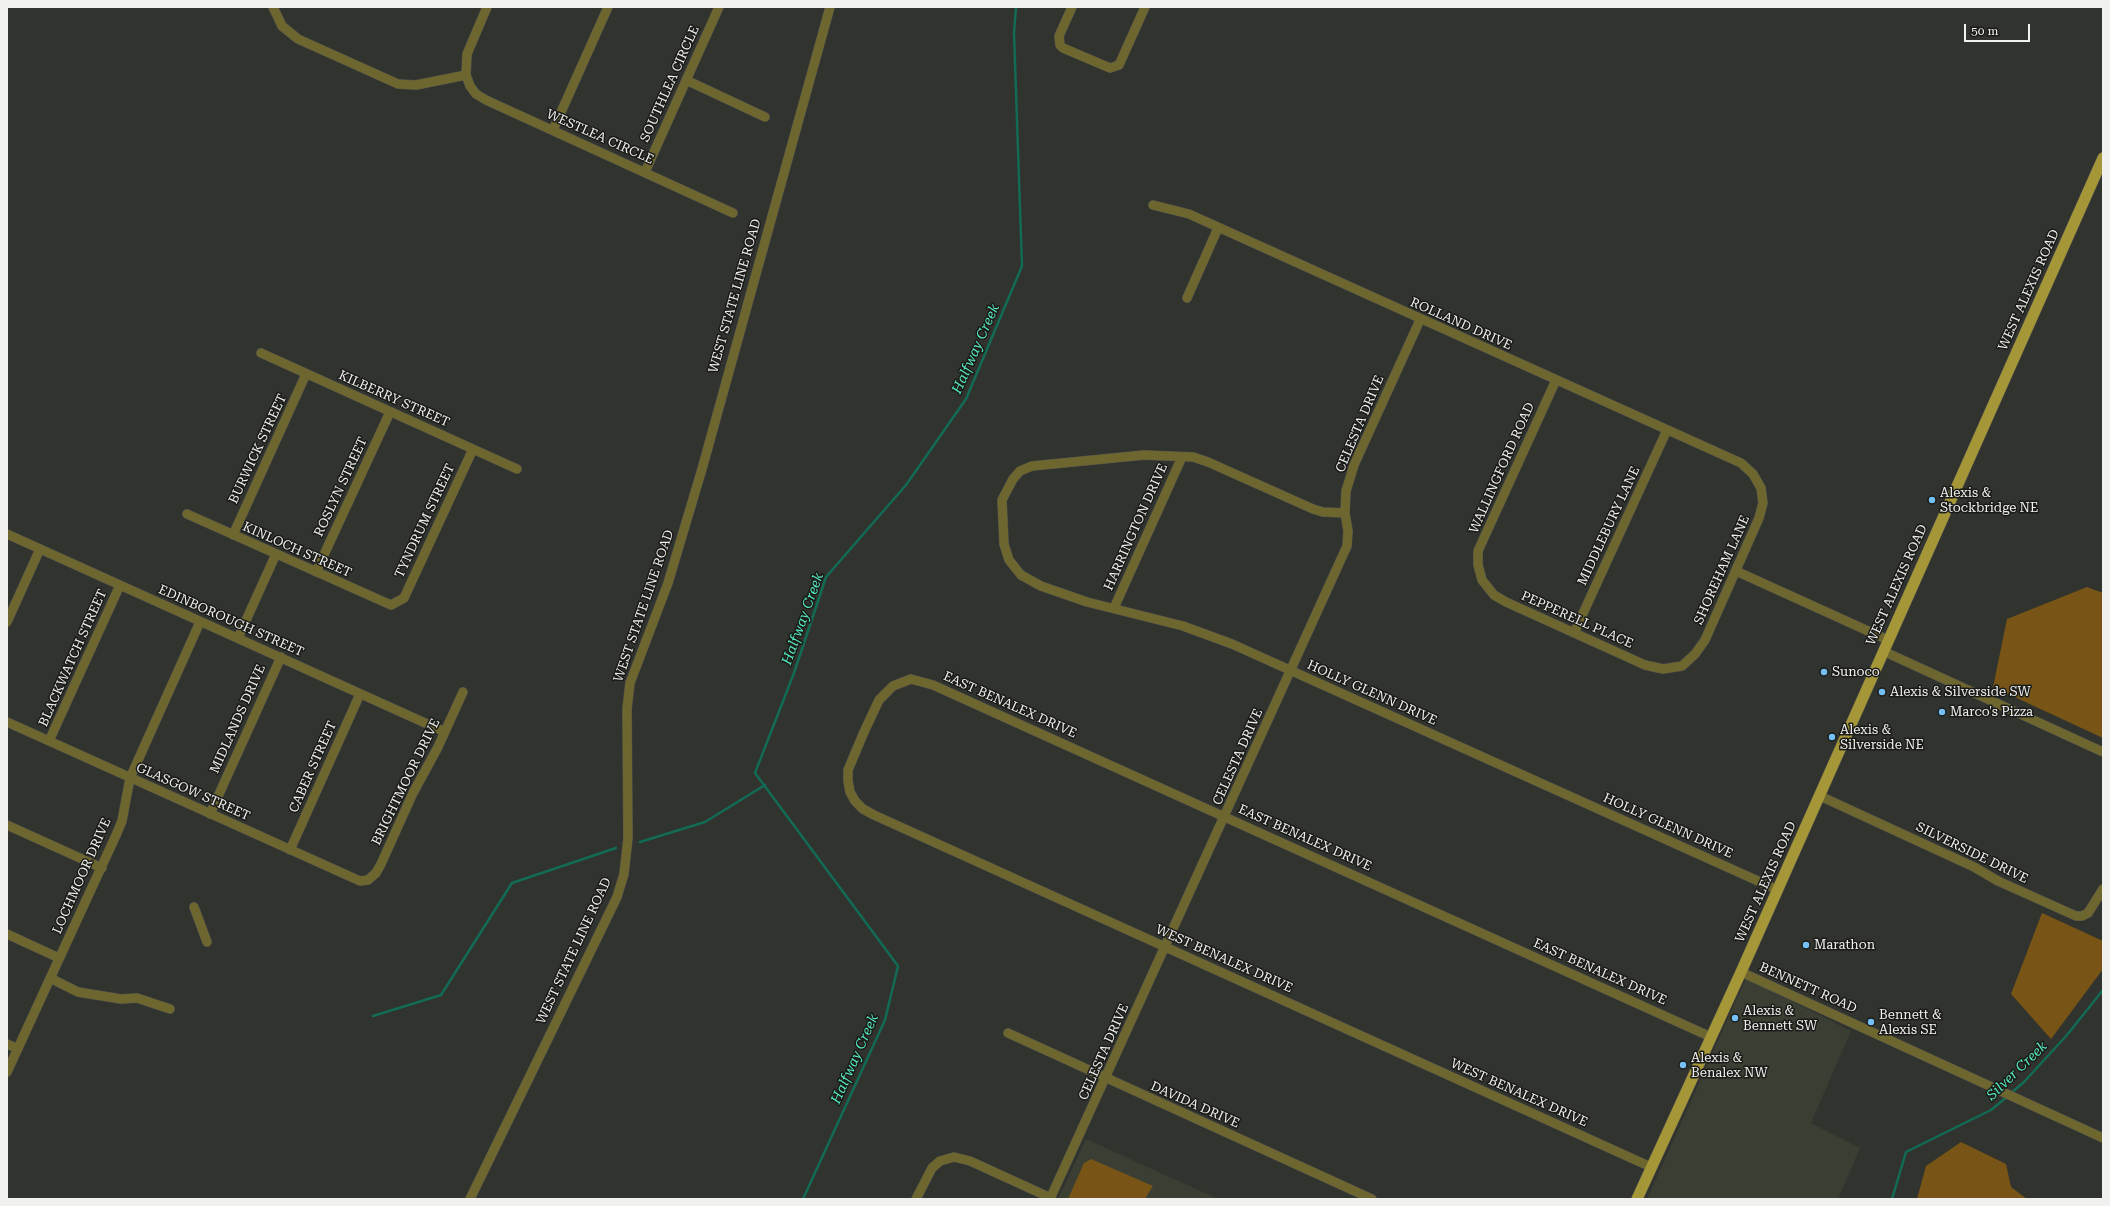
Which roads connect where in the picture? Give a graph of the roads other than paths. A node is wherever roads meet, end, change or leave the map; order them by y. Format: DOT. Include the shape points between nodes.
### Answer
graph roads {
  1 [pos="273,7"];
  2 [pos="487,7"];
  3 [pos="608,7"];
  4 [pos="719,7"];
  5 [pos="830,7"];
  6 [pos="1072,7"];
  7 [pos="1145,7"];
  8 [pos="466,75"];
  9 [pos="686,80"];
  10 [pos="765,117"];
  11 [pos="553,130"];
  12 [pos="2103,158"];
  13 [pos="644,172"];
  14 [pos="1153,205"];
  15 [pos="733,213"];
  16 [pos="1218,228"];
  17 [pos="1187,298"];
  18 [pos="1420,320"];
  19 [pos="261,353"];
  20 [pos="306,374"];
  21 [pos="1556,380"];
  22 [pos="390,412"];
  23 [pos="1667,430"];
  24 [pos="473,449"];
  25 [pos="1182,457"];
  26 [pos="517,469"];
  27 [pos="1754,476"];
  28 [pos="1345,513"];
  29 [pos="187,514"];
  30 [pos="7,534"];
  31 [pos="233,535"];
  32 [pos="40,549"];
  33 [pos="276,554"];
  34 [pos="1478,568"];
  35 [pos="1736,571"];
  36 [pos="316,572"];
  37 [pos="120,585"];
  38 [pos="398,603"];
  39 [pos="1114,608"];
  40 [pos="7,622"];
  41 [pos="200,622"];
  42 [pos="1574,633"];
  43 [pos="238,638"];
  44 [pos="1888,640"];
  45 [pos="1883,651"];
  46 [pos="280,657"];
  47 [pos="1682,666"];
  48 [pos="1291,670"];
  49 [pos="463,692"];
  50 [pos="360,694"];
  51 [pos="7,722"];
  52 [pos="445,732"];
  53 [pos="864,732"];
  54 [pos="49,741"];
  55 [pos="2103,752"];
  56 [pos="130,778"];
  57 [pos="1820,796"];
  58 [pos="210,814"];
  59 [pos="1225,817"];
  60 [pos="7,825"];
  61 [pos="290,850"];
  62 [pos="102,868"];
  63 [pos="368,880"];
  64 [pos="2103,889"];
  65 [pos="1778,890"];
  66 [pos="194,907"];
  67 [pos="7,934"];
  68 [pos="207,942"];
  69 [pos="1166,947"];
  70 [pos="59,958"];
  71 [pos="1741,972"];
  72 [pos="50,978"];
  73 [pos="170,1009"];
  74 [pos="1008,1033"];
  75 [pos="1711,1037"];
  76 [pos="7,1044"];
  77 [pos="18,1049"];
  78 [pos="7,1072"];
  79 [pos="1106,1079"];
  80 [pos="2103,1138"];
  81 [pos="1651,1167"];
  82 [pos="470,1199"];
  83 [pos="916,1199"];
  84 [pos="1051,1199"];
  85 [pos="1372,1199"];
  86 [pos="1637,1199"];
  1 -- 8 [label="street" via="282,26 298,39 398,84 416,85"];
  2 -- 8 [label="street" via="467,54"];
  3 -- 11 [label="street"];
  4 -- 9 [label="street, SOUTHLEA CIRCLE"];
  5 -- 82 [label="street, WEST STATE LINE ROAD" via="670,575 630,683 627,709 628,838 624,874 617,897"];
  6 -- 7 [label="street" via="1059,36 1060,45 1110,68 1119,65"];
  8 -- 11 [label="street, WESTLEA CIRCLE" via="470,86 486,100"];
  9 -- 10 [label="street"];
  9 -- 13 [label="street, SOUTHLEA CIRCLE"];
  11 -- 13 [label="street, WESTLEA CIRCLE"];
  12 -- 44 [label="main road, WEST ALEXIS ROAD"];
  13 -- 15 [label="street, WESTLEA CIRCLE"];
  14 -- 16 [label="street, ROLLAND DRIVE" via="1189,214"];
  16 -- 17 [label="street"];
  16 -- 18 [label="street, ROLLAND DRIVE"];
  18 -- 21 [label="street, ROLLAND DRIVE"];
  18 -- 28 [label="street, CELESTA DRIVE" via="1354,465 1346,491"];
  19 -- 20 [label="street, KILBERRY STREET"];
  20 -- 22 [label="street, KILBERRY STREET"];
  20 -- 31 [label="street, BURWICK STREET"];
  21 -- 23 [label="street, ROLLAND DRIVE"];
  21 -- 34 [label="street, WALLINGFORD ROAD" via="1478,551"];
  22 -- 24 [label="street, KILBERRY STREET"];
  22 -- 36 [label="street, ROSLYN STREET"];
  23 -- 27 [label="street, ROLLAND DRIVE" via="1741,463"];
  23 -- 42 [label="street, MIDDLEBURY LANE"];
  24 -- 26 [label="street, KILBERRY STREET"];
  24 -- 38 [label="street, TYNDRUM STREET" via="404,598"];
  25 -- 28 [label="street" via="1193,457 1208,462 1313,509"];
  25 -- 39 [label="street, HARRINGTON DRIVE"];
  25 -- 39 [label="street, HOLLY GLENN DRIVE" via="1144,455 1032,466 1013,479 1002,500 1004,544 1009,560 1022,575 1041,586 1087,602"];
  27 -- 35 [label="street, SHOREHAM LANE" via="1761,488 1763,503"];
  28 -- 48 [label="street, CELESTA DRIVE" via="1347,546"];
  29 -- 31 [label="street, KINLOCH STREET"];
  30 -- 32 [label="street, EDINBOROUGH STREET"];
  31 -- 33 [label="street, KINLOCH STREET"];
  32 -- 37 [label="street, EDINBOROUGH STREET"];
  32 -- 40 [label="street"];
  33 -- 36 [label="street, KINLOCH STREET"];
  33 -- 43 [label="street"];
  34 -- 42 [label="street, PEPPERELL PLACE" via="1486,588 1494,595"];
  35 -- 44 [label="street"];
  35 -- 47 [label="street, SHOREHAM LANE" via="1705,640"];
  36 -- 38 [label="street, KINLOCH STREET" via="384,603"];
  37 -- 41 [label="street, EDINBOROUGH STREET"];
  37 -- 54 [label="street, BLACKWATCH STREET"];
  39 -- 48 [label="street, HOLLY GLENN DRIVE" via="1211,635"];
  41 -- 43 [label="street, EDINBOROUGH STREET"];
  41 -- 56 [label="street, LOCHMOOR DRIVE"];
  42 -- 47 [label="street, PEPPERELL PLACE" via="1655,668"];
  43 -- 46 [label="street, EDINBOROUGH STREET"];
  44 -- 45 [label="main road, WEST ALEXIS ROAD"];
  45 -- 55 [label="street"];
  45 -- 57 [label="main road, WEST ALEXIS ROAD"];
  46 -- 50 [label="street, EDINBOROUGH STREET"];
  46 -- 58 [label="street, MIDLANDS DRIVE"];
  48 -- 59 [label="street, CELESTA DRIVE"];
  48 -- 65 [label="street, HOLLY GLENN DRIVE"];
  49 -- 52 [label="street, BRIGHTMOOR DRIVE"];
  50 -- 52 [label="street, EDINBOROUGH STREET"];
  50 -- 61 [label="street, CABER STREET"];
  51 -- 54 [label="street, GLASGOW STREET"];
  52 -- 63 [label="street, BRIGHTMOOR DRIVE" via="413,793 381,864"];
  53 -- 59 [label="street, EAST BENALEX DRIVE" via="884,693 902,681 922,681"];
  53 -- 69 [label="street, WEST BENALEX DRIVE" via="848,770 850,792 863,809"];
  54 -- 56 [label="street, GLASGOW STREET"];
  56 -- 58 [label="street, GLASGOW STREET"];
  56 -- 62 [label="street, LOCHMOOR DRIVE" via="122,821"];
  57 -- 64 [label="street, SILVERSIDE DRIVE" via="2076,916 2088,913"];
  57 -- 65 [label="main road, WEST ALEXIS ROAD"];
  58 -- 61 [label="street, GLASGOW STREET"];
  59 -- 69 [label="street, CELESTA DRIVE"];
  59 -- 75 [label="street, EAST BENALEX DRIVE"];
  60 -- 62 [label="street"];
  61 -- 63 [label="street, GLASGOW STREET" via="360,882"];
  62 -- 70 [label="street, LOCHMOOR DRIVE"];
  65 -- 71 [label="main road, WEST ALEXIS ROAD"];
  66 -- 68 [label="street"];
  67 -- 70 [label="street"];
  69 -- 79 [label="street, CELESTA DRIVE"];
  69 -- 81 [label="street, WEST BENALEX DRIVE"];
  70 -- 72 [label="street, LOCHMOOR DRIVE"];
  71 -- 75 [label="main road, WEST ALEXIS ROAD"];
  71 -- 80 [label="street, BENNETT ROAD"];
  72 -- 73 [label="street" via="78,992 121,999 137,998"];
  72 -- 77 [label="street, LOCHMOOR DRIVE"];
  74 -- 79 [label="street, DAVIDA DRIVE"];
  75 -- 81 [label="main road, WEST ALEXIS ROAD"];
  76 -- 77 [label="street"];
  77 -- 78 [label="street, LOCHMOOR DRIVE"];
  79 -- 84 [label="street, CELESTA DRIVE"];
  79 -- 85 [label="street, DAVIDA DRIVE"];
  81 -- 86 [label="main road, WEST ALEXIS ROAD"];
  83 -- 84 [label="street" via="932,1168 954,1157 970,1161"];
}
